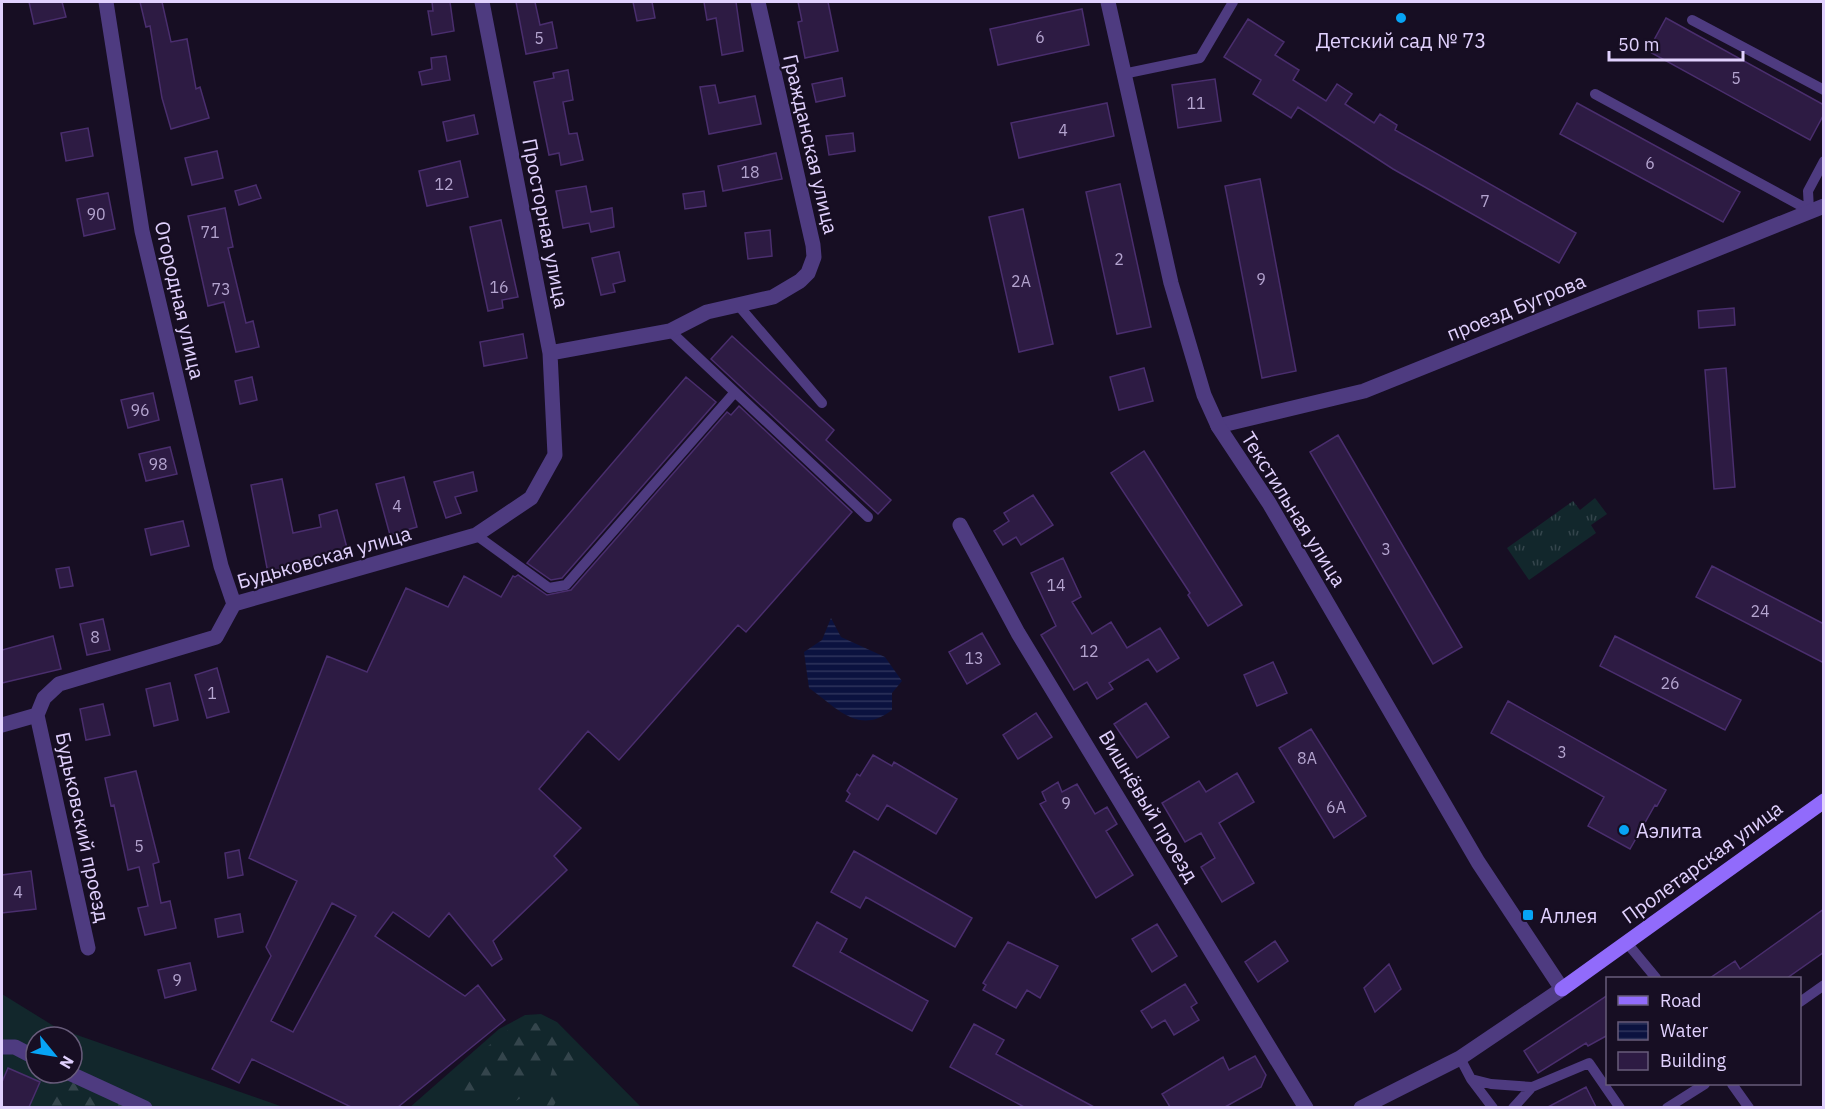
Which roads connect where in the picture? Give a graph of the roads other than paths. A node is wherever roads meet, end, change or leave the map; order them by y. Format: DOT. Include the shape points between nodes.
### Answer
graph roads {
  1 [pos="106,2"];
  2 [pos="482,2"];
  3 [pos="758,2"];
  4 [pos="1108,2"];
  5 [pos="1233,2"];
  6 [pos="1692,20"];
  7 [pos="1123,75"];
  8 [pos="1824,90"];
  9 [pos="1594,94"];
  10 [pos="1824,161"];
  11 [pos="1816,208"];
  12 [pos="738,305"];
  13 [pos="670,331"];
  14 [pos="550,353"];
  15 [pos="735,392"];
  16 [pos="822,403"];
  17 [pos="1218,426"];
  18 [pos="555,455"];
  19 [pos="868,517"];
  20 [pos="960,525"];
  21 [pos="476,536"];
  22 [pos="234,604"];
  23 [pos="37,715"];
  24 [pos="2,725"];
  25 [pos="1824,801"];
  26 [pos="1627,943"];
  27 [pos="88,948"];
  28 [pos="1655,977"];
  29 [pos="1824,985"];
  30 [pos="1562,989"];
  31 [pos="1801,1001"];
  32 [pos="2,1047"];
  33 [pos="24,1052"];
  34 [pos="1460,1058"];
  35 [pos="1471,1079"];
  36 [pos="84,1080"];
  37 [pos="1703,1085"];
  38 [pos="1733,1085"];
  39 [pos="1532,1087"];
  40 [pos="145,1107"];
  41 [pos="1306,1107"];
  42 [pos="1361,1107"];
  43 [pos="1493,1107"];
  44 [pos="1513,1107"];
  45 [pos="1620,1107"];
  46 [pos="1667,1107"];
  47 [pos="1749,1107"];
  1 -- 22 [label="street, Огородная улица" via="142,231 221,566"];
  2 -- 14 [label="street, Просторная улица"];
  3 -- 12 [label="street, Гражданская улица" via="814,257 800,281 773,297"];
  4 -- 7 [label="street, Текстильная улица"];
  5 -- 7 [label="lane" via="1200,58"];
  6 -- 8 [label="lane"];
  7 -- 17 [label="street, Текстильная улица" via="1171,283 1204,395"];
  9 -- 11 [label="lane"];
  10 -- 11 [label="lane" via="1809,191"];
  11 -- 17 [label="street, проезд Бугрова" via="1364,391"];
  12 -- 13 [label="street, Гражданская улица" via="707,312"];
  12 -- 16 [label="lane"];
  13 -- 14 [label="street, Гражданская улица"];
  13 -- 15 [label="lane"];
  14 -- 18 [label="street, Просторная улица"];
  15 -- 19 [label="lane"];
  15 -- 21 [label="lane" via="566,585 549,588"];
  17 -- 30 [label="street, Текстильная улица" via="1269,503 1478,862"];
  18 -- 21 [label="street, Будьковская улица" via="531,498"];
  20 -- 41 [label="street, Вишнёвый проезд" via="1018,633"];
  21 -- 22 [label="street, Будьковская улица"];
  22 -- 23 [label="street, Будьковская улица" via="216,638 59,684 44,698"];
  23 -- 24 [label="street"];
  23 -- 27 [label="street, Будьковский проезд"];
  25 -- 26 [label="main road, Пролетарская улица"];
  26 -- 28 [label="lane"];
  26 -- 30 [label="main road, Пролетарская улица"];
  29 -- 31 [label="lane"];
  30 -- 34 [label="street, Пролетарская улица"];
  32 -- 33 [label="street"];
  34 -- 35 [label="lane"];
  34 -- 42 [label="street, Пролетарская улица"];
  35 -- 39 [label="lane"];
  35 -- 43 [label="lane"];
  36 -- 40 [label="street"];
  37 -- 46 [label="lane"];
  38 -- 47 [label="lane"];
  39 -- 44 [label="lane"];
  39 -- 45 [label="lane" via="1588,1063"];
}
